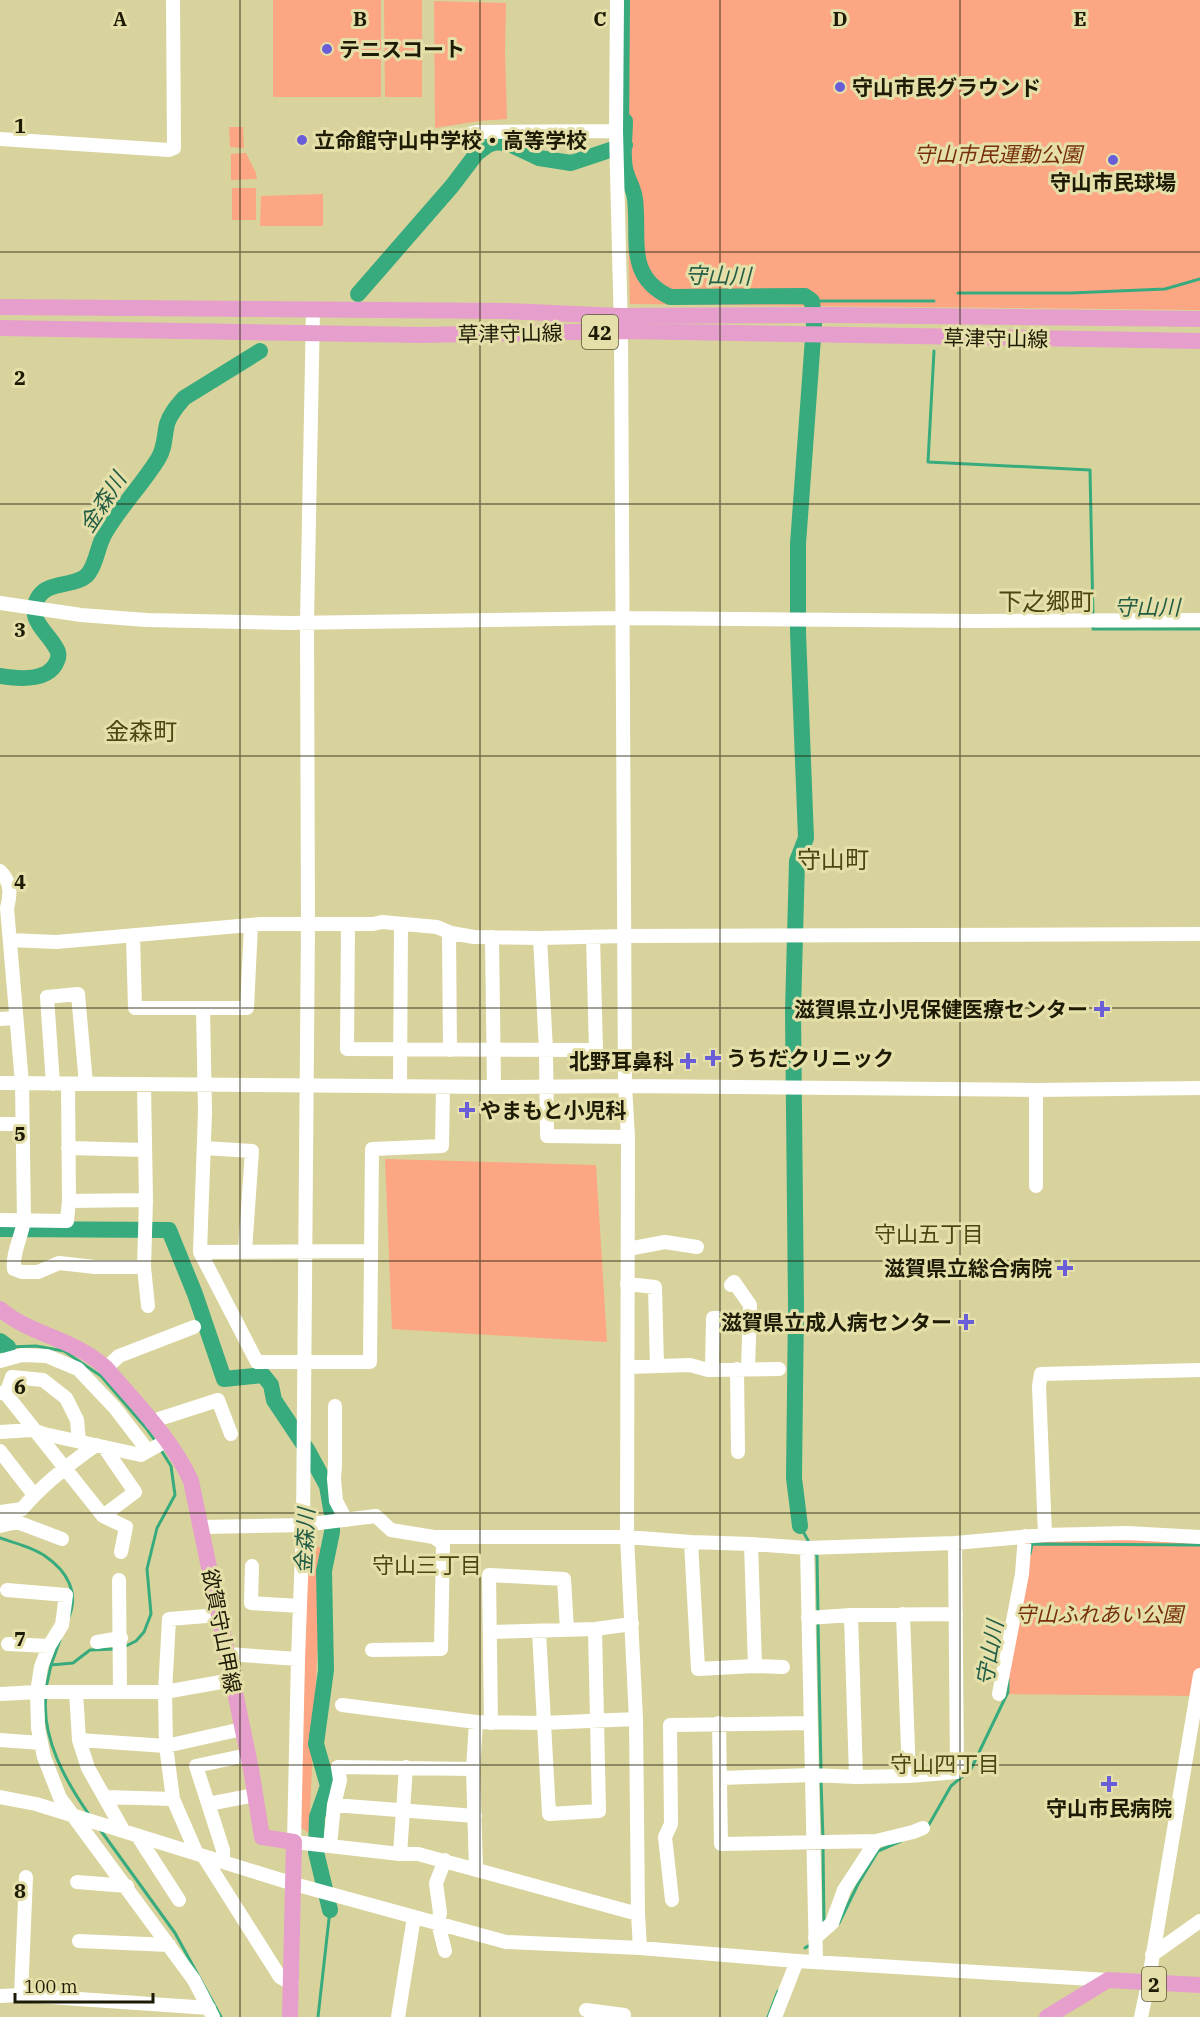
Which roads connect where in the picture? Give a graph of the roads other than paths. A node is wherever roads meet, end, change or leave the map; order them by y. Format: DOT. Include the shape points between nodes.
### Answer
graph roads {
  1 [pos="173,0"];
  2 [pos="617,0"];
  3 [pos="616,135"];
  4 [pos="0,139"];
  5 [pos="447,139"];
  6 [pos="0,307"];
  7 [pos="313,310"];
  8 [pos="1200,319"];
  9 [pos="621,323"];
  10 [pos="0,328"];
  11 [pos="312,333"];
  12 [pos="1200,341"];
  13 [pos="0,603"];
  14 [pos="624,618"];
  15 [pos="1200,620"];
  16 [pos="307,622"];
  17 [pos="0,871"];
  18 [pos="308,924"];
  19 [pos="348,924"];
  20 [pos="401,924"];
  21 [pos="251,925"];
  22 [pos="449,932"];
  23 [pos="1200,934"];
  24 [pos="133,936"];
  25 [pos="625,936"];
  26 [pos="492,937"];
  27 [pos="593,937"];
  28 [pos="540,938"];
  29 [pos="10,940"];
  30 [pos="203,1008"];
  31 [pos="15,1018"];
  32 [pos="0,1019"];
  33 [pos="402,1050"];
  34 [pos="450,1050"];
  35 [pos="494,1050"];
  36 [pos="546,1050"];
  37 [pos="0,1083"];
  38 [pos="22,1083"];
  39 [pos="60,1084"];
  40 [pos="86,1084"];
  41 [pos="144,1085"];
  42 [pos="204,1085"];
  43 [pos="306,1085"];
  44 [pos="400,1086"];
  45 [pos="625,1086"];
  46 [pos="443,1087"];
  47 [pos="546,1087"];
  48 [pos="495,1088"];
  49 [pos="1200,1088"];
  50 [pos="1036,1090"];
  51 [pos="0,1124"];
  52 [pos="22,1124"];
  53 [pos="628,1137"];
  54 [pos="68,1148"];
  55 [pos="204,1148"];
  56 [pos="145,1150"];
  57 [pos="1036,1186"];
  58 [pos="146,1200"];
  59 [pos="69,1201"];
  60 [pos="0,1220"];
  61 [pos="24,1220"];
  62 [pos="697,1247"];
  63 [pos="628,1249"];
  64 [pos="305,1250"];
  65 [pos="245,1251"];
  66 [pos="369,1251"];
  67 [pos="200,1252"];
  68 [pos="144,1267"];
  69 [pos="627,1284"];
  70 [pos="731,1285"];
  71 [pos="148,1306"];
  72 [pos="0,1309"];
  73 [pos="750,1318"];
  74 [pos="194,1327"];
  75 [pos="0,1361"];
  76 [pos="304,1362"];
  77 [pos="657,1366"];
  78 [pos="628,1367"];
  79 [pos="105,1368"];
  80 [pos="743,1369"];
  81 [pos="779,1369"];
  82 [pos="712,1370"];
  83 [pos="1200,1370"];
  84 [pos="3,1393"];
  85 [pos="335,1406"];
  86 [pos="152,1423"];
  87 [pos="34,1431"];
  88 [pos="0,1432"];
  89 [pos="231,1434"];
  90 [pos="166,1441"];
  91 [pos="79,1442"];
  92 [pos="100,1446"];
  93 [pos="0,1451"];
  94 [pos="148,1451"];
  95 [pos="738,1452"];
  96 [pos="65,1468"];
  97 [pos="34,1495"];
  98 [pos="0,1512"];
  99 [pos="103,1516"];
  100 [pos="345,1520"];
  101 [pos="303,1525"];
  102 [pos="0,1526"];
  103 [pos="202,1527"];
  104 [pos="1045,1534"];
  105 [pos="1025,1536"];
  106 [pos="627,1537"];
  107 [pos="434,1538"];
  108 [pos="1200,1538"];
  109 [pos="62,1539"];
  110 [pos="691,1542"];
  111 [pos="955,1543"];
  112 [pos="752,1544"];
  113 [pos="807,1548"];
  114 [pos="121,1552"];
  115 [pos="252,1566"];
  116 [pos="119,1581"];
  117 [pos="7,1590"];
  118 [pos="300,1606"];
  119 [pos="903,1614"];
  120 [pos="956,1614"];
  121 [pos="219,1615"];
  122 [pos="851,1615"];
  123 [pos="808,1618"];
  124 [pos="632,1624"];
  125 [pos="595,1629"];
  126 [pos="567,1630"];
  127 [pos="490,1632"];
  128 [pos="539,1632"];
  129 [pos="121,1638"];
  130 [pos="97,1642"];
  131 [pos="8,1644"];
  132 [pos="49,1646"];
  133 [pos="372,1650"];
  134 [pos="227,1654"];
  135 [pos="298,1659"];
  136 [pos="755,1666"];
  137 [pos="783,1667"];
  138 [pos="1200,1675"];
  139 [pos="232,1680"];
  140 [pos="43,1692"];
  141 [pos="76,1692"];
  142 [pos="120,1692"];
  143 [pos="165,1692"];
  144 [pos="0,1694"];
  145 [pos="999,1694"];
  146 [pos="1198,1696"];
  147 [pos="342,1705"];
  148 [pos="636,1719"];
  149 [pos="596,1720"];
  150 [pos="476,1722"];
  151 [pos="811,1722"];
  152 [pos="491,1723"];
  153 [pos="720,1723"];
  154 [pos="543,1724"];
  155 [pos="242,1729"];
  156 [pos="0,1740"];
  157 [pos="79,1740"];
  158 [pos="41,1743"];
  159 [pos="166,1746"];
  160 [pos="248,1755"];
  161 [pos="406,1767"];
  162 [pos="473,1769"];
  163 [pos="812,1775"];
  164 [pos="909,1776"];
  165 [pos="856,1777"];
  166 [pos="721,1778"];
  167 [pos="255,1795"];
  168 [pos="0,1797"];
  169 [pos="105,1797"];
  170 [pos="173,1799"];
  171 [pos="208,1804"];
  172 [pos="334,1805"];
  173 [pos="403,1810"];
  174 [pos="475,1816"];
  175 [pos="79,1817"];
  176 [pos="924,1828"];
  177 [pos="130,1832"];
  178 [pos="876,1840"];
  179 [pos="813,1841"];
  180 [pos="294,1842"];
  181 [pos="330,1845"];
  182 [pos="400,1854"];
  183 [pos="200,1855"];
  184 [pos="445,1860"];
  185 [pos="223,1862"];
  186 [pos="476,1870"];
  187 [pos="26,1876"];
  188 [pos="77,1882"];
  189 [pos="294,1884"];
  190 [pos="127,1886"];
  191 [pos="180,1900"];
  192 [pos="672,1900"];
  193 [pos="638,1914"];
  194 [pos="414,1917"];
  195 [pos="1200,1921"];
  196 [pos="438,1923"];
  197 [pos="815,1938"];
  198 [pos="79,1941"];
  199 [pos="169,1945"];
  200 [pos="640,1948"];
  201 [pos="445,1951"];
  202 [pos="1152,1955"];
  203 [pos="797,1961"];
  204 [pos="816,1961"];
  205 [pos="1108,1980"];
  206 [pos="1148,1983"];
  207 [pos="292,1984"];
  208 [pos="1200,1985"];
  209 [pos="21,1995"];
  210 [pos="0,1996"];
  211 [pos="586,2010"];
  212 [pos="211,2013"];
  213 [pos="624,2015"];
  214 [pos="290,2017"];
  215 [pos="398,2017"];
  216 [pos="774,2017"];
  217 [pos="1047,2017"];
  218 [pos="1141,2017"];
  1 -- 4 [label="street" via="174,148"];
  2 -- 3 [label="street"];
  3 -- 5 [label="street" via="477,132"];
  3 -- 9 [label="street"];
  6 -- 7 [label="main road, 草津守山線 / 42"];
  7 -- 9 [label="main road, 草津守山線 / 42" via="505,311"];
  7 -- 11 [label="street"];
  8 -- 9 [label="main road, 草津守山線 / 42" via="833,315"];
  9 -- 11 [label="main road, 草津守山線 / 42" via="421,335"];
  9 -- 12 [label="main road, 草津守山線 / 42"];
  9 -- 14 [label="street"];
  10 -- 11 [label="main road, 草津守山線 / 42"];
  11 -- 16 [label="street"];
  13 -- 16 [label="street" via="146,620"];
  14 -- 15 [label="street"];
  14 -- 16 [label="street"];
  14 -- 25 [label="street"];
  16 -- 18 [label="street"];
  17 -- 29 [label="street" via="10,887"];
  18 -- 19 [label="street"];
  18 -- 21 [label="street"];
  18 -- 43 [label="street"];
  19 -- 20 [label="street"];
  19 -- 33 [label="street" via="347,1050"];
  20 -- 22 [label="street"];
  20 -- 33 [label="street"];
  21 -- 24 [label="street"];
  21 -- 30 [label="street" via="247,1008"];
  22 -- 26 [label="street"];
  22 -- 34 [label="street"];
  23 -- 25 [label="street"];
  24 -- 29 [label="street" via="56,942"];
  24 -- 30 [label="street" via="135,1008"];
  25 -- 27 [label="street"];
  25 -- 45 [label="street"];
  26 -- 28 [label="street"];
  26 -- 35 [label="street"];
  27 -- 28 [label="street"];
  27 -- 36 [label="street" via="596,1050"];
  28 -- 36 [label="street"];
  29 -- 31 [label="street"];
  30 -- 42 [label="street"];
  31 -- 32 [label="street"];
  31 -- 38 [label="street"];
  33 -- 34 [label="street"];
  33 -- 44 [label="street"];
  34 -- 35 [label="street"];
  35 -- 36 [label="street"];
  35 -- 48 [label="street"];
  36 -- 47 [label="street"];
  37 -- 38 [label="street"];
  38 -- 39 [label="street"];
  38 -- 52 [label="street"];
  39 -- 40 [label="street"];
  39 -- 40 [label="street" via="47,997 78,994"];
  39 -- 54 [label="street"];
  40 -- 41 [label="street"];
  41 -- 42 [label="street"];
  41 -- 56 [label="street"];
  42 -- 43 [label="street"];
  42 -- 55 [label="street"];
  43 -- 44 [label="street"];
  43 -- 64 [label="street"];
  44 -- 46 [label="street"];
  45 -- 47 [label="street"];
  45 -- 50 [label="street"];
  45 -- 53 [label="street"];
  46 -- 48 [label="street"];
  46 -- 66 [label="street" via="442,1146 372,1149"];
  47 -- 48 [label="street"];
  47 -- 53 [label="street" via="547,1136"];
  49 -- 50 [label="street"];
  50 -- 57 [label="street"];
  51 -- 52 [label="street"];
  52 -- 61 [label="street"];
  53 -- 63 [label="street"];
  54 -- 56 [label="street"];
  54 -- 59 [label="street"];
  55 -- 65 [label="street" via="252,1151"];
  55 -- 67 [label="street"];
  56 -- 58 [label="street"];
  58 -- 59 [label="street"];
  58 -- 68 [label="street"];
  59 -- 61 [label="street" via="67,1221"];
  60 -- 61 [label="street"];
  61 -- 68 [label="street" via="14,1269 38,1272 59,1263"];
  62 -- 63 [label="street" via="665,1242"];
  63 -- 69 [label="street"];
  64 -- 65 [label="street"];
  64 -- 66 [label="street"];
  64 -- 76 [label="street"];
  65 -- 67 [label="street"];
  66 -- 76 [label="street" via="370,1362"];
  67 -- 76 [label="street" via="257,1362"];
  68 -- 71 [label="street"];
  69 -- 77 [label="street" via="655,1287"];
  69 -- 78 [label="street"];
  70 -- 73 [label="street" via="734,1282 750,1305"];
  72 -- 79 [label="main road, 欲賀守山甲線" via="19,1323 81,1349"];
  73 -- 80 [label="street"];
  73 -- 82 [label="street" via="713,1318"];
  74 -- 79 [label="street" via="119,1356"];
  75 -- 94 [label="street" via="22,1354 47,1356 78,1369"];
  76 -- 101 [label="street"];
  77 -- 78 [label="street"];
  77 -- 82 [label="street" via="690,1365"];
  78 -- 106 [label="street"];
  79 -- 86 [label="main road, 欲賀守山甲線"];
  80 -- 81 [label="street"];
  80 -- 82 [label="street"];
  80 -- 95 [label="street"];
  83 -- 104 [label="street" via="1041,1374"];
  84 -- 87 [label="street"];
  84 -- 91 [label="street" via="12,1377 43,1380 66,1398 77,1420"];
  85 -- 100 [label="street" via="333,1479 336,1501"];
  86 -- 89 [label="street" via="218,1400"];
  86 -- 90 [label="main road, 欲賀守山甲線"];
  87 -- 88 [label="street"];
  87 -- 91 [label="street"];
  87 -- 96 [label="street"];
  90 -- 94 [label="street"];
  90 -- 103 [label="main road, 欲賀守山甲線" via="192,1481"];
  91 -- 92 [label="street"];
  92 -- 94 [label="street" via="141,1455"];
  92 -- 96 [label="street"];
  92 -- 99 [label="street" via="135,1492"];
  93 -- 97 [label="street"];
  96 -- 97 [label="street"];
  96 -- 99 [label="street"];
  97 -- 98 [label="street" via="22,1509"];
  99 -- 114 [label="street" via="126,1527"];
  100 -- 101 [label="street"];
  100 -- 107 [label="street" via="376,1516 391,1530"];
  101 -- 103 [label="street"];
  101 -- 118 [label="street"];
  102 -- 109 [label="street" via="17,1522"];
  103 -- 121 [label="main road, 欲賀守山甲線"];
  104 -- 105 [label="street"];
  104 -- 108 [label="street" via="1127,1533"];
  105 -- 111 [label="street"];
  105 -- 145 [label="street" via="1022,1574"];
  106 -- 107 [label="street"];
  106 -- 110 [label="street"];
  106 -- 124 [label="street"];
  107 -- 133 [label="street" via="443,1544 441,1649"];
  110 -- 112 [label="street"];
  110 -- 136 [label="street" via="698,1669"];
  111 -- 113 [label="street"];
  111 -- 120 [label="street"];
  112 -- 113 [label="street"];
  112 -- 136 [label="street"];
  113 -- 123 [label="street"];
  115 -- 118 [label="street" via="251,1604"];
  116 -- 129 [label="street"];
  117 -- 132 [label="street" via="66,1594 62,1625"];
  118 -- 135 [label="street"];
  119 -- 120 [label="street"];
  119 -- 122 [label="street"];
  119 -- 164 [label="street"];
  120 -- 164 [label="street" via="957,1772"];
  121 -- 134 [label="main road, 欲賀守山甲線"];
  121 -- 143 [label="street" via="169,1619"];
  122 -- 123 [label="street"];
  122 -- 165 [label="street"];
  123 -- 151 [label="street"];
  124 -- 125 [label="street"];
  124 -- 148 [label="street"];
  125 -- 126 [label="street"];
  125 -- 149 [label="street"];
  126 -- 127 [label="street" via="564,1579 489,1575"];
  126 -- 128 [label="street"];
  127 -- 128 [label="street"];
  127 -- 152 [label="street"];
  128 -- 154 [label="street"];
  129 -- 130 [label="street"];
  129 -- 142 [label="street"];
  131 -- 132 [label="street"];
  132 -- 140 [label="street" via="42,1667"];
  134 -- 135 [label="street"];
  134 -- 139 [label="main road, 欲賀守山甲線"];
  135 -- 180 [label="street"];
  136 -- 137 [label="street"];
  138 -- 146 [label="street"];
  139 -- 143 [label="street"];
  139 -- 155 [label="main road, 欲賀守山甲線"];
  140 -- 141 [label="street"];
  140 -- 144 [label="street"];
  140 -- 158 [label="street" via="38,1728"];
  141 -- 142 [label="street"];
  141 -- 157 [label="street"];
  142 -- 143 [label="street"];
  143 -- 159 [label="street"];
  146 -- 202 [label="street"];
  147 -- 150 [label="street"];
  148 -- 149 [label="street"];
  148 -- 193 [label="street"];
  149 -- 154 [label="street"];
  149 -- 154 [label="street" via="599,1811 549,1814"];
  150 -- 152 [label="street"];
  150 -- 162 [label="street"];
  151 -- 153 [label="street"];
  151 -- 163 [label="street"];
  152 -- 154 [label="street"];
  153 -- 166 [label="street"];
  153 -- 192 [label="street" via="670,1725 671,1824 665,1837"];
  155 -- 159 [label="street"];
  155 -- 160 [label="main road, 欲賀守山甲線"];
  156 -- 158 [label="street"];
  157 -- 159 [label="street"];
  157 -- 169 [label="street" via="88,1768"];
  158 -- 175 [label="street" via="60,1798"];
  159 -- 170 [label="street"];
  160 -- 167 [label="main road, 欲賀守山甲線"];
  160 -- 171 [label="street" via="196,1766"];
  161 -- 162 [label="street"];
  161 -- 172 [label="street" via="338,1767 340,1780"];
  161 -- 173 [label="street"];
  162 -- 174 [label="street"];
  163 -- 165 [label="street"];
  163 -- 166 [label="street"];
  163 -- 179 [label="street"];
  164 -- 165 [label="street"];
  166 -- 179 [label="street" via="720,1844"];
  167 -- 171 [label="street"];
  167 -- 180 [label="main road, 欲賀守山甲線" via="262,1837"];
  168 -- 175 [label="street" via="36,1803"];
  169 -- 170 [label="street"];
  169 -- 177 [label="street"];
  170 -- 183 [label="street"];
  171 -- 185 [label="street" via="223,1850"];
  172 -- 173 [label="street"];
  172 -- 181 [label="street"];
  173 -- 174 [label="street"];
  173 -- 182 [label="street"];
  174 -- 186 [label="street"];
  175 -- 177 [label="street"];
  175 -- 190 [label="street"];
  176 -- 178 [label="street"];
  177 -- 183 [label="street"];
  177 -- 191 [label="street"];
  178 -- 179 [label="street"];
  178 -- 197 [label="street" via="844,1890 832,1923"];
  179 -- 197 [label="street"];
  180 -- 181 [label="street"];
  180 -- 189 [label="main road"];
  181 -- 182 [label="street"];
  182 -- 184 [label="street"];
  183 -- 185 [label="street"];
  183 -- 207 [label="street" via="280,1977"];
  184 -- 186 [label="street"];
  184 -- 196 [label="street" via="436,1883"];
  185 -- 189 [label="street"];
  186 -- 193 [label="street"];
  187 -- 209 [label="street"];
  188 -- 190 [label="street"];
  189 -- 194 [label="street"];
  189 -- 207 [label="main road"];
  190 -- 199 [label="street"];
  193 -- 200 [label="street"];
  194 -- 196 [label="street"];
  194 -- 215 [label="street"];
  195 -- 202 [label="street"];
  196 -- 200 [label="street" via="506,1942"];
  196 -- 201 [label="street"];
  197 -- 204 [label="street"];
  198 -- 199 [label="street"];
  199 -- 212 [label="street"];
  200 -- 203 [label="street"];
  202 -- 206 [label="street"];
  203 -- 204 [label="street"];
  203 -- 216 [label="street"];
  204 -- 205 [label="street"];
  205 -- 206 [label="main road, 2"];
  205 -- 217 [label="main road"];
  206 -- 208 [label="main road, 2"];
  206 -- 218 [label="street"];
  207 -- 214 [label="main road"];
  209 -- 210 [label="street"];
  209 -- 212 [label="street"];
  211 -- 213 [label="street"];
}
